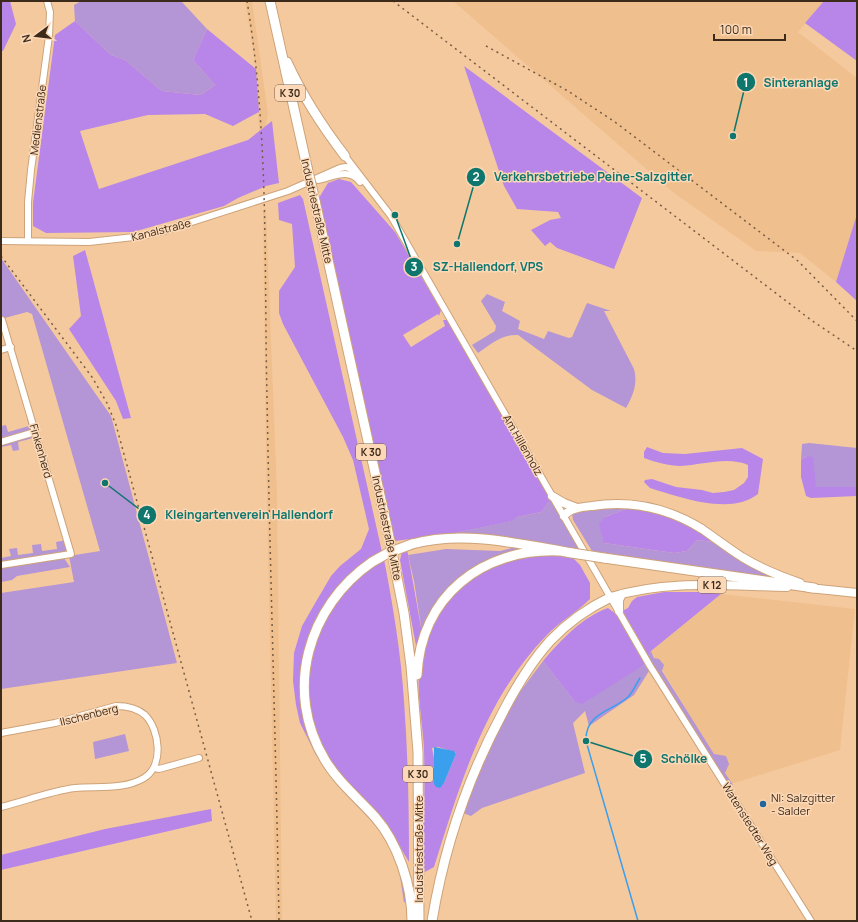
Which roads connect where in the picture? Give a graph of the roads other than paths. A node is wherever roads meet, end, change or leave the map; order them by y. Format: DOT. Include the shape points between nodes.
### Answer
graph roads {
  1 [pos="47,1"];
  2 [pos="270,1"];
  3 [pos="274,19"];
  4 [pos="345,156"];
  5 [pos="346,167"];
  6 [pos="357,171"];
  7 [pos="341,174"];
  8 [pos="314,180"];
  9 [pos="395,224"];
  10 [pos="28,240"];
  11 [pos="1,241"];
  12 [pos="2,320"];
  13 [pos="11,348"];
  14 [pos="1,350"];
  15 [pos="35,432"];
  16 [pos="1,442"];
  17 [pos="552,496"];
  18 [pos="577,508"];
  19 [pos="564,516"];
  20 [pos="559,551"];
  21 [pos="1,565"];
  22 [pos="814,588"];
  23 [pos="622,594"];
  24 [pos="857,594"];
  25 [pos="611,597"];
  26 [pos="619,611"];
  27 [pos="650,666"];
  28 [pos="415,704"];
  29 [pos="1,733"];
  30 [pos="199,758"];
  31 [pos="155,768"];
  32 [pos="2,804"];
  33 [pos="415,920"];
  34 [pos="432,921"];
  35 [pos="811,921"];
  1 -- 10 [label="street, Medienstraße" via="50,12 49,36 28,202"];
  2 -- 3 [label="highway, Industriestraße Mitte / K 30"];
  3 -- 4 [label="highway" via="299,88 317,119"];
  3 -- 28 [label="highway, Industriestraße Mitte / K 30, bridge" via="396,569"];
  4 -- 5 [label="street"];
  4 -- 6 [label="street, Am Hillenholz"];
  5 -- 6 [label="street"];
  5 -- 7 [label="street"];
  5 -- 8 [label="street, Kanalstraße" via="333,170"];
  6 -- 9 [label="street, Am Hillenholz"];
  7 -- 8 [label="street, Kanalstraße"];
  7 -- 9 [label="street, Am Hillenholz" via="356,177"];
  8 -- 10 [label="street, Kanalstraße" via="143,236 89,242"];
  9 -- 17 [label="street, Am Hillenholz"];
  10 -- 11 [label="street, Kanalstraße"];
  12 -- 13 [label="street, Finkenherd"];
  13 -- 14 [label="street"];
  13 -- 15 [label="street, Finkenherd"];
  15 -- 16 [label="street"];
  15 -- 21 [label="street, Finkenherd" via="70,554"];
  17 -- 18 [label="main road, K 12"];
  17 -- 19 [label="street, Am Hillenholz"];
  18 -- 19 [label="main road, K 12"];
  18 -- 22 [label="main road, K 12" via="619,504 666,512 696,525 752,563"];
  19 -- 25 [label="street, Am Hillenholz"];
  20 -- 22 [label="highway, bridge"];
  20 -- 28 [label="highway" via="520,554 494,561 466,577 448,594 432,616 423,637 418,661"];
  20 -- 33 [label="highway, bridge" via="480,539 444,538 412,544 372,562 342,588 320,620 312,638 304,684 305,703 312,734 325,761 381,824 395,848 404,872"];
  22 -- 23 [label="main road, K 12" via="673,586"];
  22 -- 24 [label="main road, K 12"];
  23 -- 25 [label="main road, K 12"];
  23 -- 26 [label="main road"];
  25 -- 26 [label="street, Am Hillenholz"];
  25 -- 34 [label="highway" via="559,632 530,666 513,693 482,753 456,820"];
  26 -- 27 [label="street, Am Hillenholz"];
  27 -- 35 [label="street, Watenstedter Weg"];
  28 -- 33 [label="highway, Industriestraße Mitte / K 30" via="419,813"];
  29 -- 31 [label="street, Ilschenberg" via="124,706 146,716 157,746"];
  30 -- 31 [label="street"];
  31 -- 32 [label="street" via="145,778 125,785 74,788"];
}
